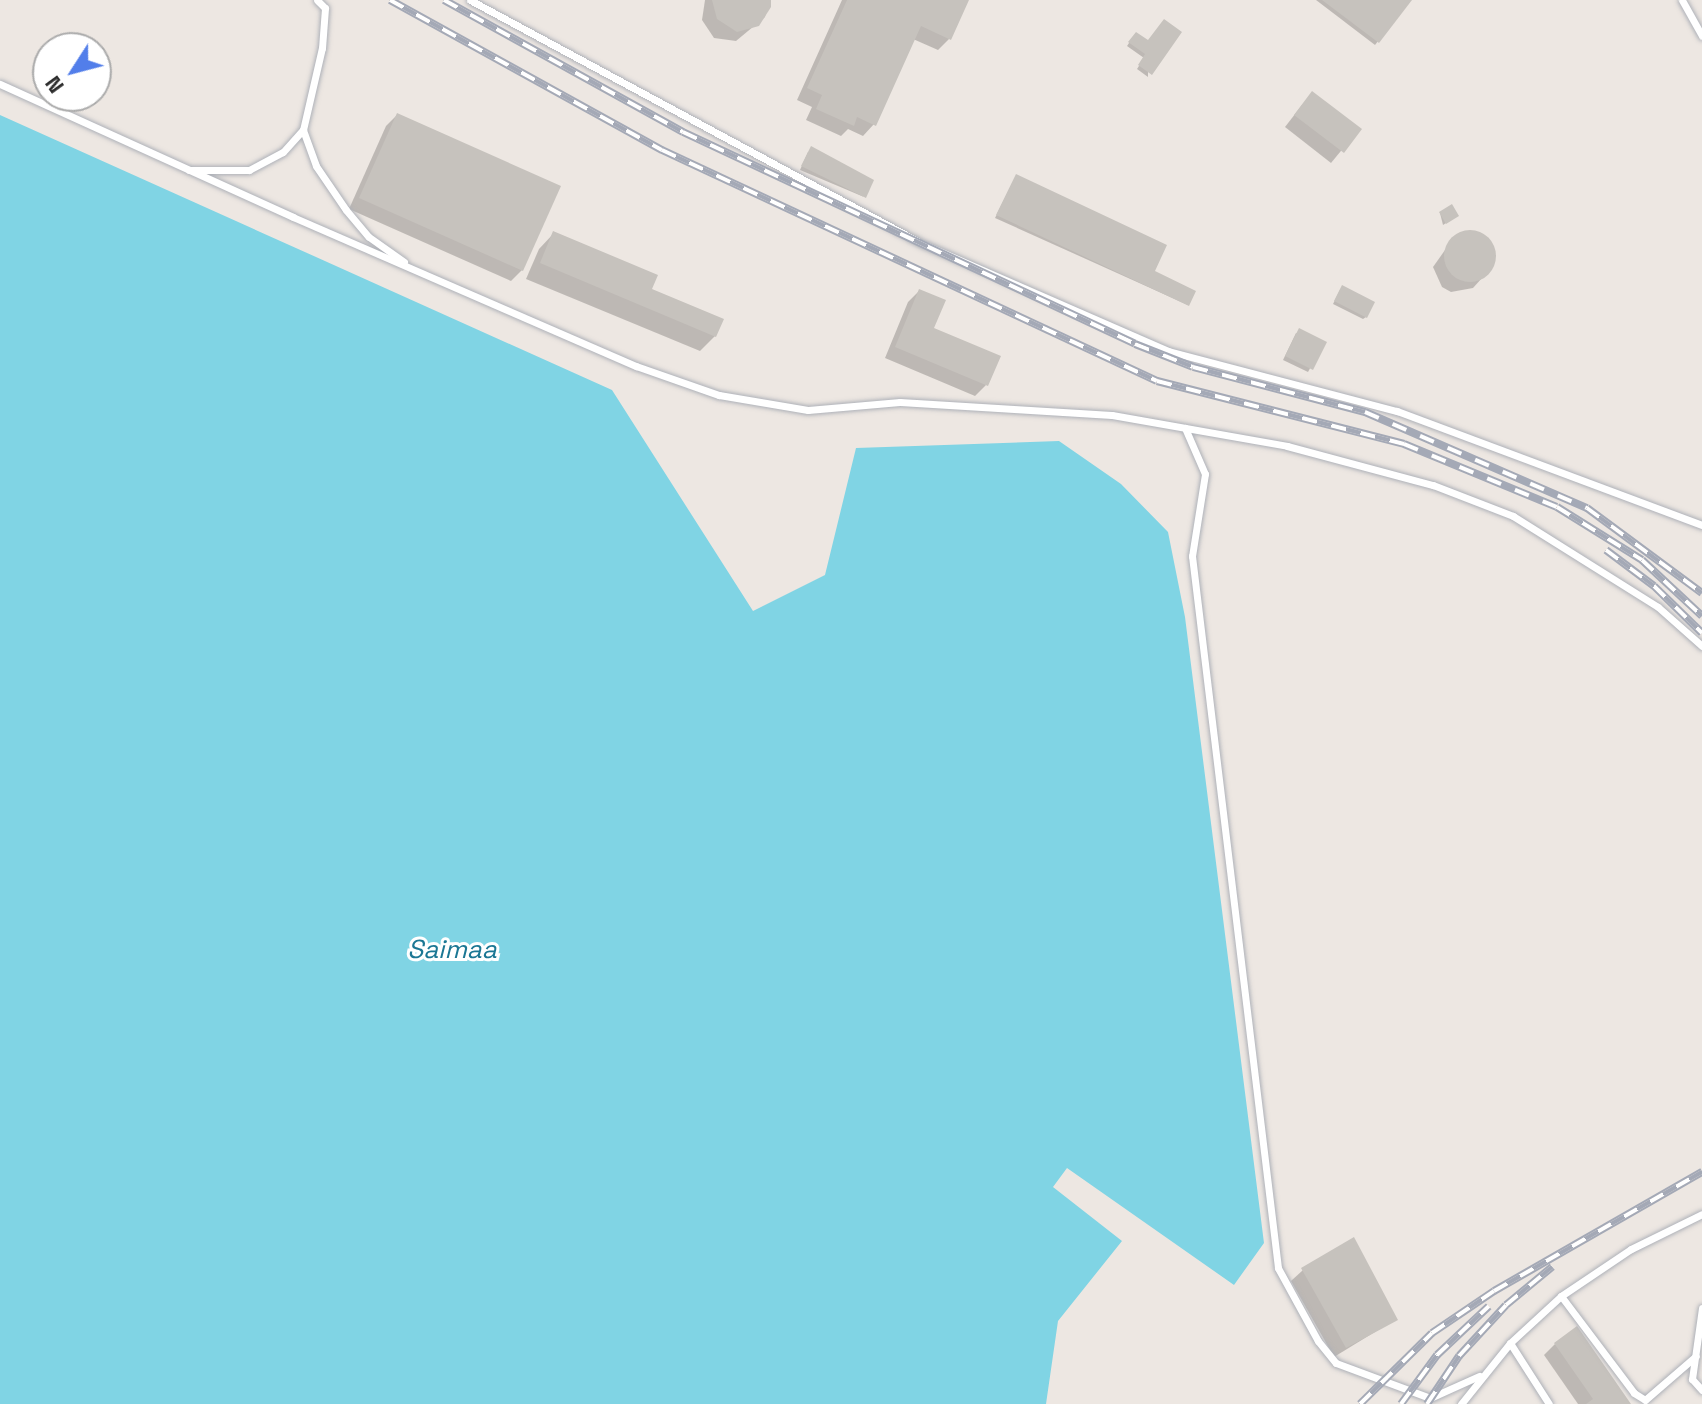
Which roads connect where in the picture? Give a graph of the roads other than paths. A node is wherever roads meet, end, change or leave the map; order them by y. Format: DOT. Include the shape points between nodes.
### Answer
graph roads {
  1 [pos="317,0"];
  2 [pos="470,0"];
  3 [pos="1682,0"];
  4 [pos="1702,36"];
  5 [pos="0,84"];
  6 [pos="303,130"];
  7 [pos="187,170"];
  8 [pos="417,271"];
  9 [pos="1185,428"];
  10 [pos="1702,525"];
  11 [pos="1702,646"];
  12 [pos="1702,1214"];
  13 [pos="1561,1296"];
  14 [pos="1702,1308"];
  15 [pos="1510,1343"];
  16 [pos="1696,1356"];
  17 [pos="1479,1376"];
  18 [pos="1702,1390"];
  19 [pos="1461,1404"];
  20 [pos="1549,1404"];
  1 -- 6 [label="lane" via="325,8 322,48"];
  2 -- 10 [label="lane" via="921,243 1168,351 1397,411"];
  3 -- 4 [label="lane"];
  5 -- 7 [label="lane"];
  6 -- 7 [label="lane" via="283,152 249,170"];
  6 -- 8 [label="lane" via="316,166 346,210 369,237"];
  7 -- 8 [label="lane"];
  8 -- 9 [label="lane" via="636,366 719,395 808,410 900,402 1112,415"];
  9 -- 11 [label="lane" via="1287,446 1433,485 1513,516 1645,598"];
  9 -- 17 [label="lane" via="1205,474 1192,556 1278,1268 1336,1363 1430,1398"];
  12 -- 13 [label="lane" via="1631,1249"];
  13 -- 15 [label="lane"];
  13 -- 16 [label="lane" via="1634,1393 1645,1400"];
  14 -- 16 [label="lane"];
  15 -- 17 [label="lane"];
  15 -- 20 [label="lane"];
  16 -- 18 [label="lane" via="1692,1379"];
  17 -- 19 [label="lane"];
}
